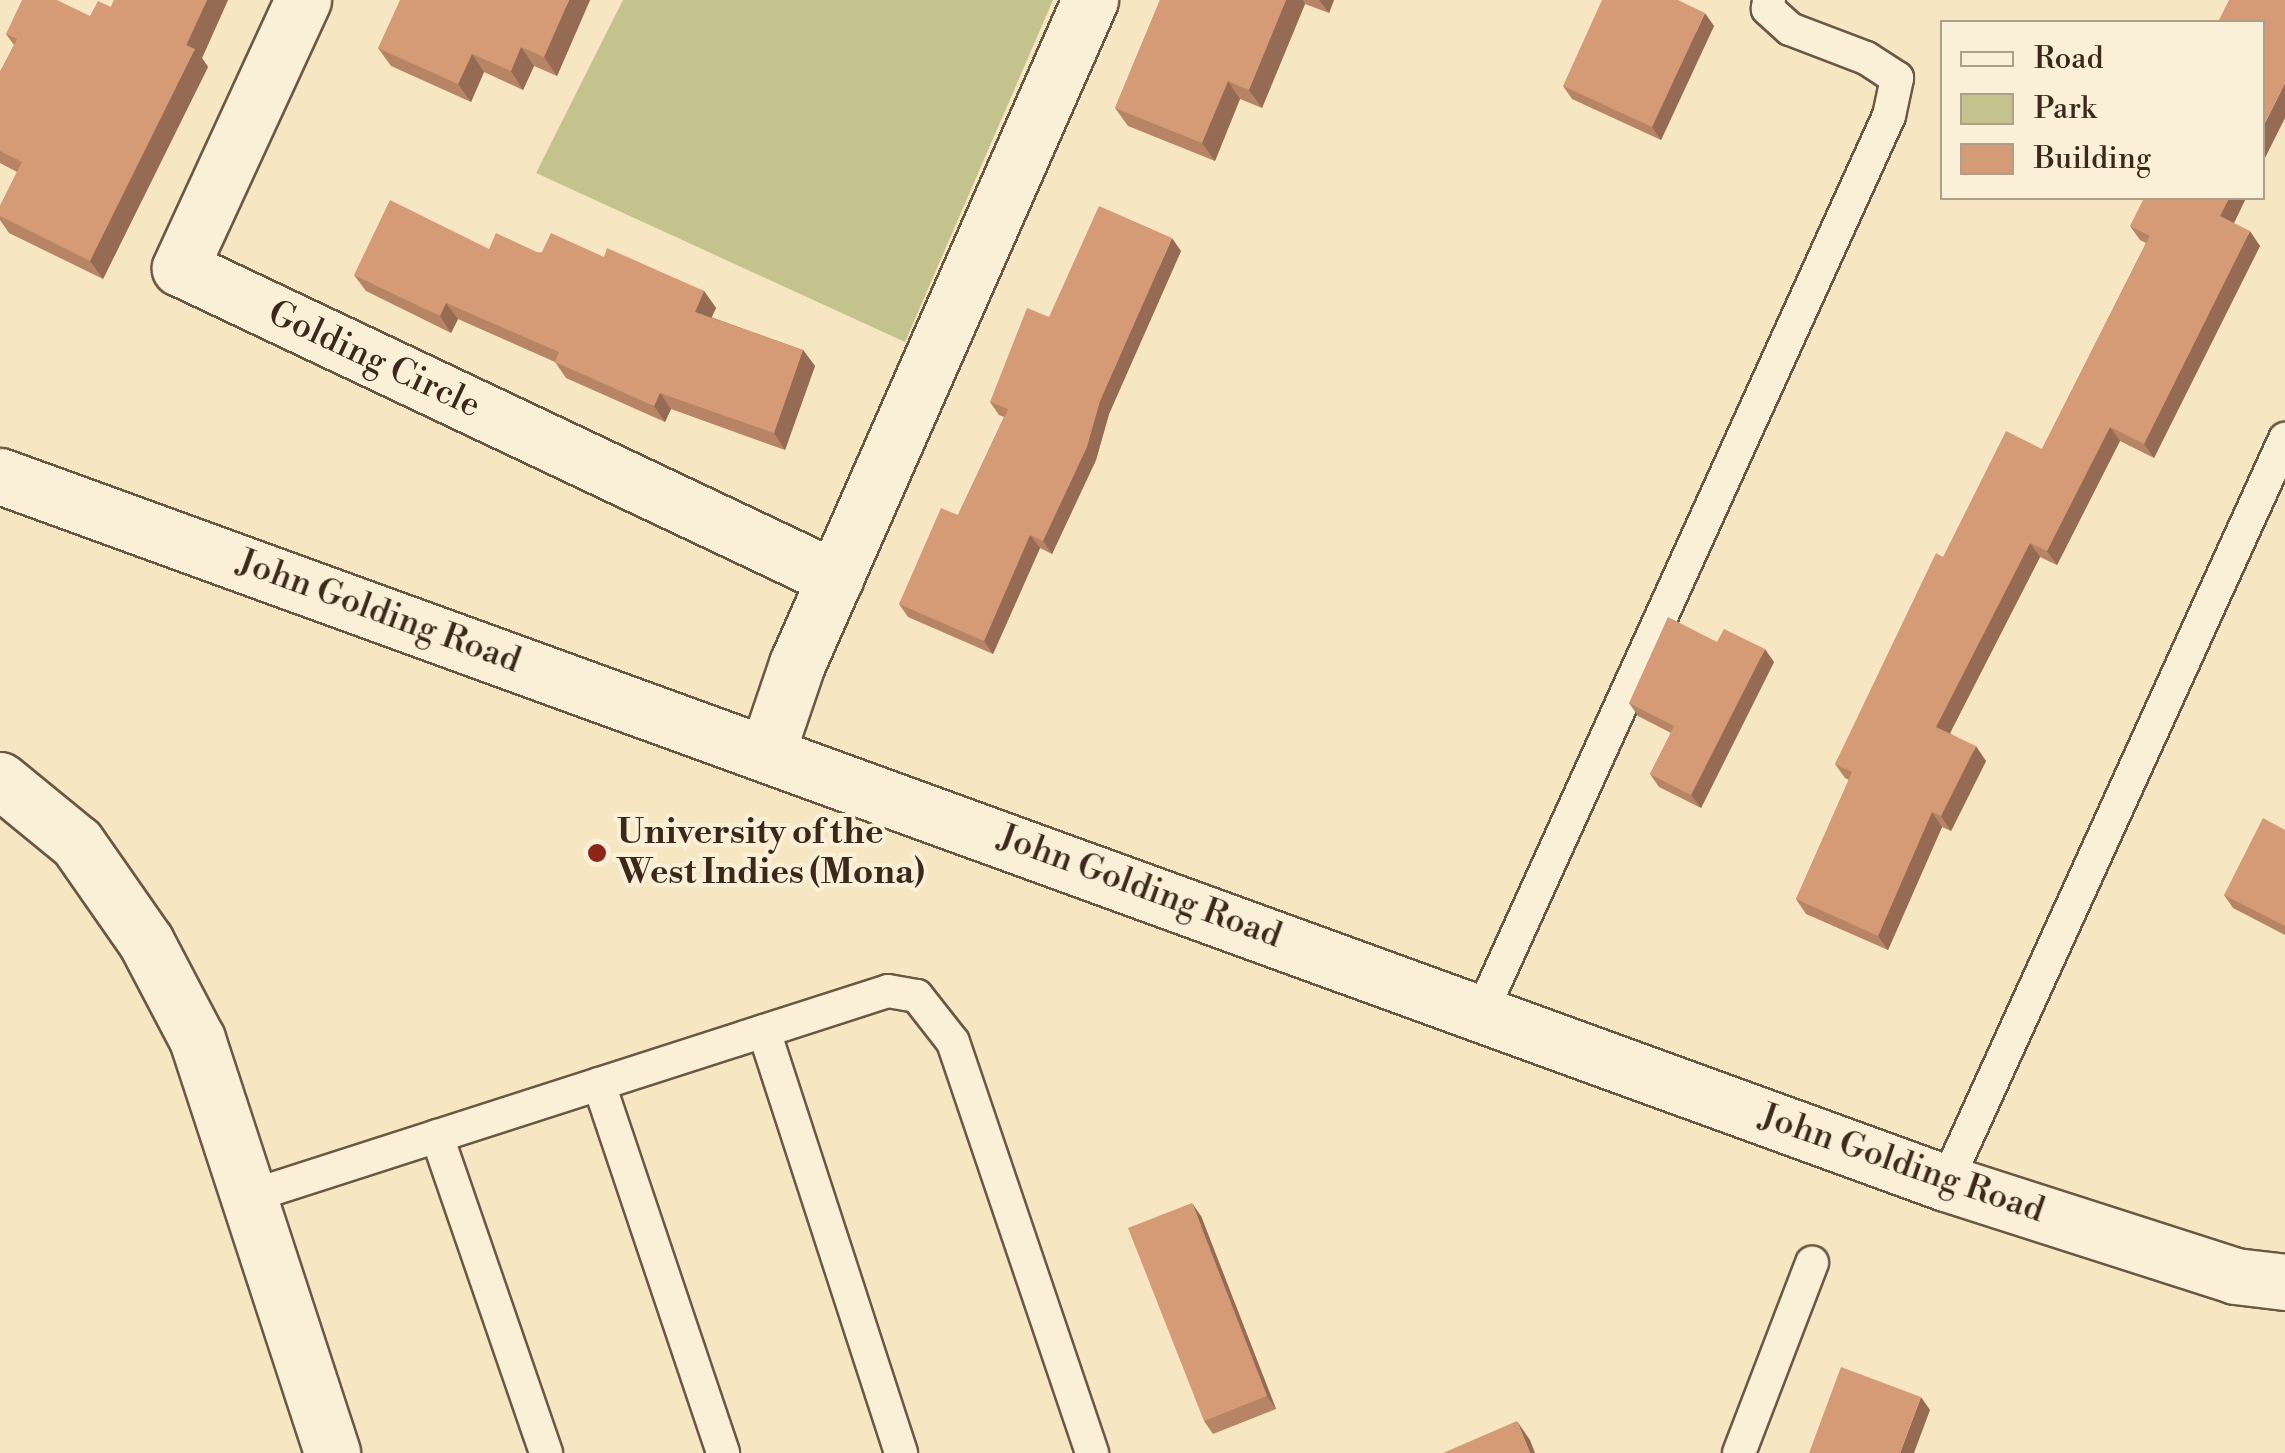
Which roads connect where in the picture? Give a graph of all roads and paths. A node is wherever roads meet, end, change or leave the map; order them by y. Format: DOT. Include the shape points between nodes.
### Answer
graph roads {
  1 [pos="303,0"];
  2 [pos="1090,0"];
  3 [pos="1768,0"];
  4 [pos="2285,439"];
  5 [pos="0,476"];
  6 [pos="835,578"];
  7 [pos="766,752"];
  8 [pos="0,780"];
  9 [pos="1482,1011"];
  10 [pos="764,1030"];
  11 [pos="598,1084"];
  12 [pos="437,1136"];
  13 [pos="1946,1183"];
  14 [pos="248,1197"];
  15 [pos="1812,1263"];
  16 [pos="2285,1282"];
  17 [pos="332,1453"];
  18 [pos="546,1453"];
  19 [pos="723,1453"];
  20 [pos="901,1453"];
  21 [pos="1092,1453"];
  22 [pos="1739,1453"];
  1 -- 6 [label="street, Golding Circle" via="180,268"];
  2 -- 6 [label="street"];
  3 -- 9 [label="lane" via="1768,9 1790,29 1866,58 1897,78 1889,116"];
  4 -- 13 [label="lane"];
  5 -- 7 [label="street, John Golding Road"];
  6 -- 7 [label="street"];
  7 -- 9 [label="street, John Golding Road"];
  8 -- 14 [label="street" via="77,843 146,942 197,1039"];
  9 -- 13 [label="street, John Golding Road"];
  10 -- 11 [label="lane"];
  10 -- 20 [label="lane"];
  10 -- 21 [label="lane" via="888,990 916,996 936,1014 953,1042"];
  11 -- 12 [label="lane"];
  11 -- 19 [label="lane"];
  12 -- 14 [label="lane"];
  12 -- 18 [label="lane"];
  13 -- 16 [label="street, John Golding Road" via="2235,1276"];
  14 -- 17 [label="street"];
  15 -- 22 [label="lane"];
}
